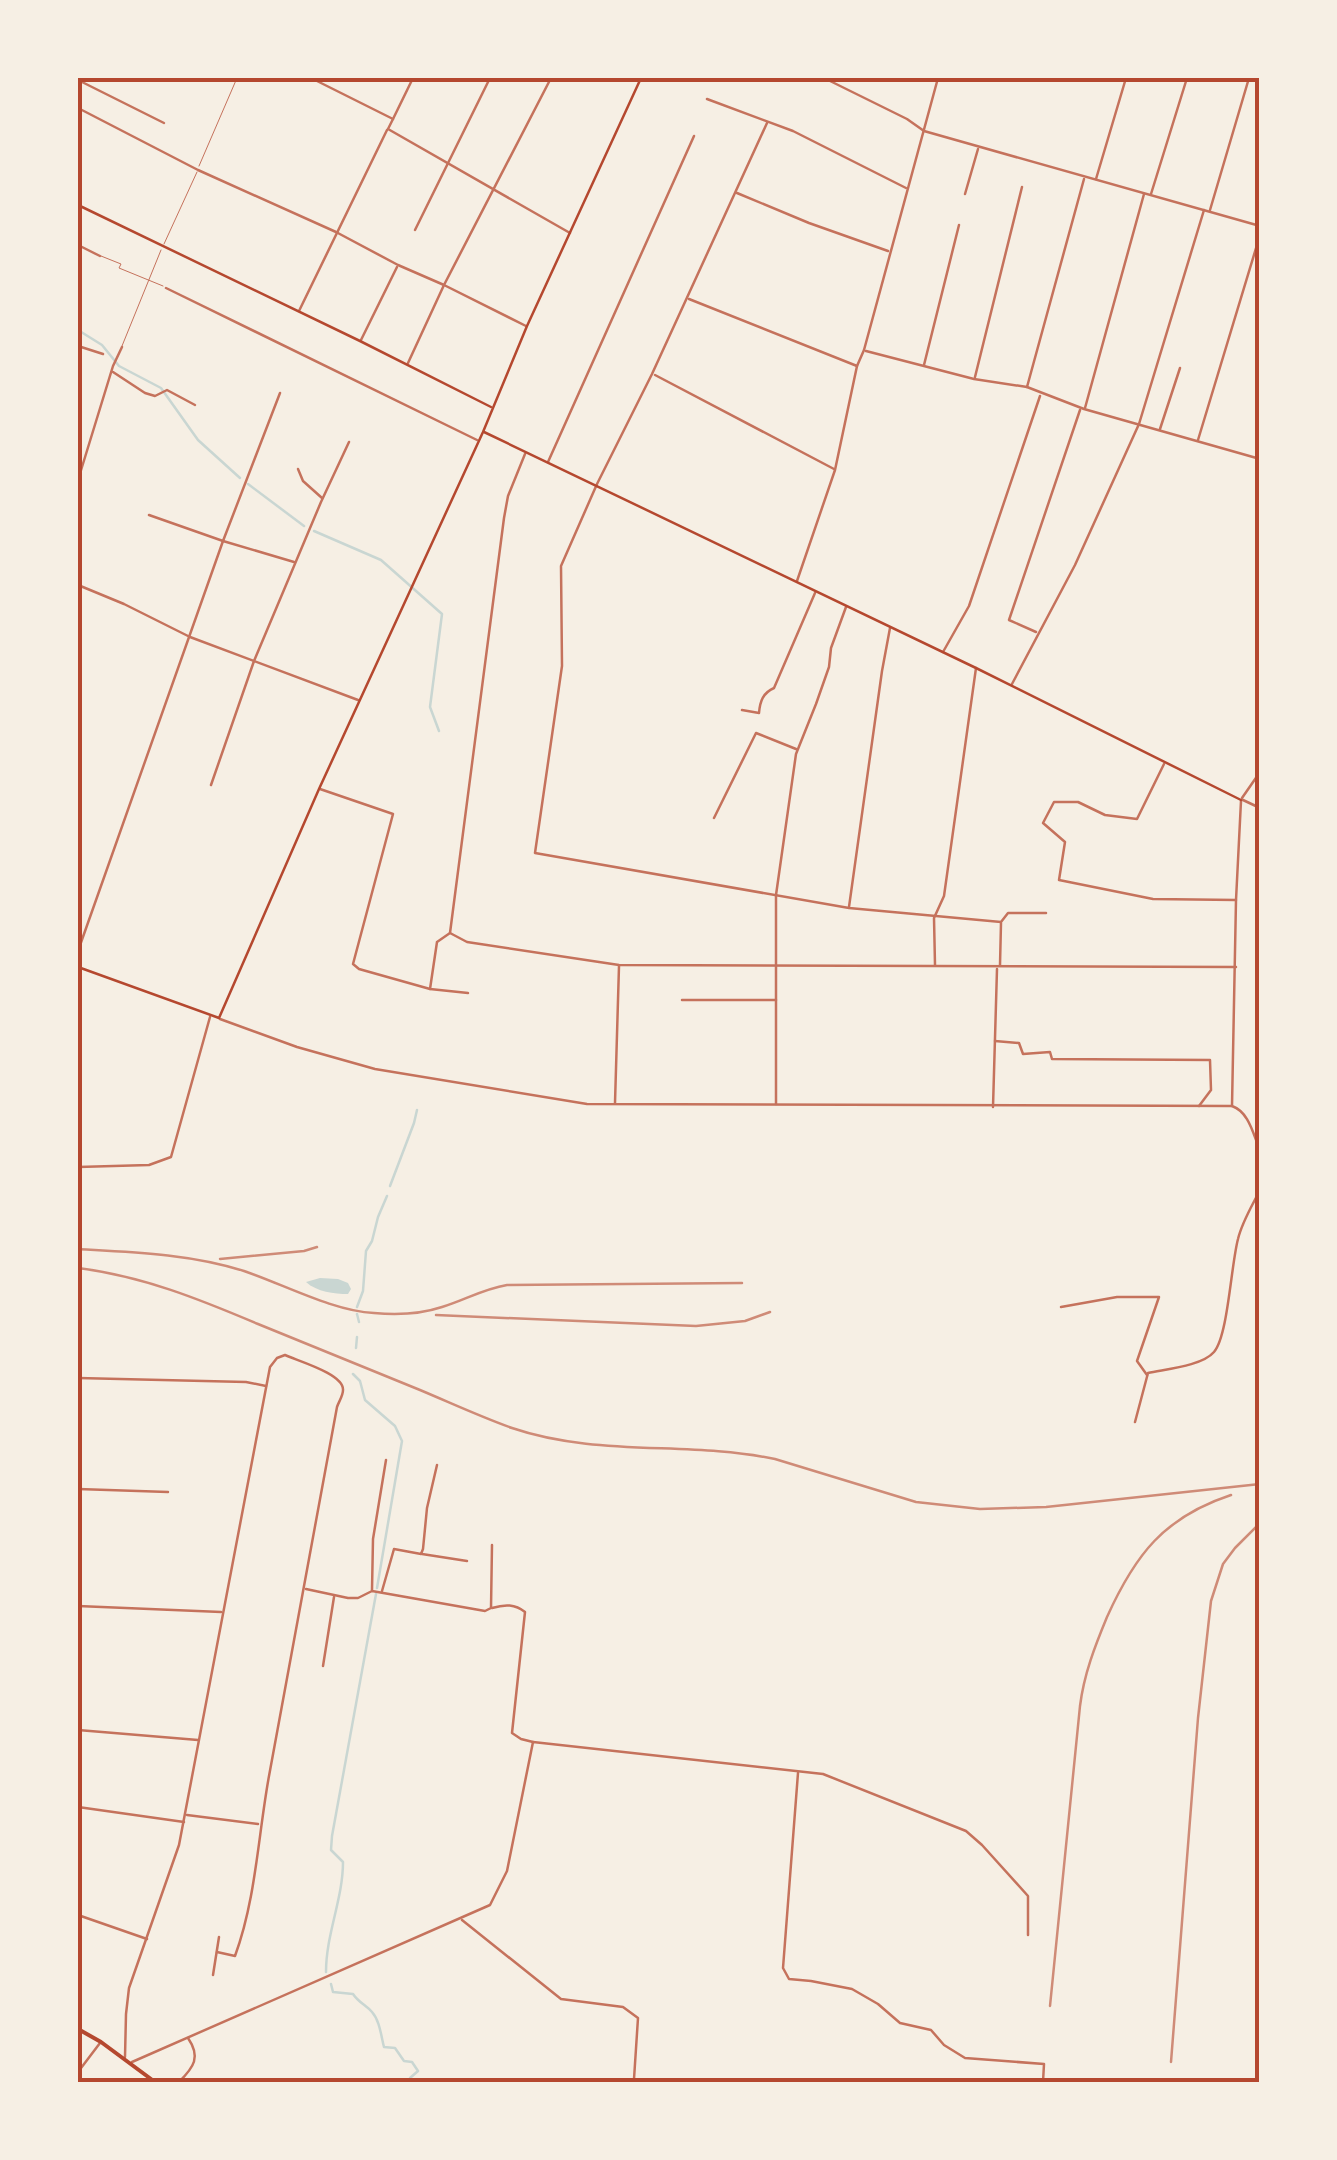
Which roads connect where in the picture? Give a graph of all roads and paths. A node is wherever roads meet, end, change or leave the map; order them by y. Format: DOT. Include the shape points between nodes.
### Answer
graph roads {
  1 [pos="237,78"];
  2 [pos="311,78"];
  3 [pos="414,78"];
  4 [pos="490,78"];
  5 [pos="551,78"];
  6 [pos="641,78"];
  7 [pos="824,78"];
  8 [pos="938,78"];
  9 [pos="1126,78"];
  10 [pos="1187,78"];
  11 [pos="1248,78"];
  12 [pos="78,80"];
  13 [pos="706,99"];
  14 [pos="78,108"];
  15 [pos="393,119"];
  16 [pos="164,123"];
  17 [pos="767,123"];
  18 [pos="388,128"];
  19 [pos="924,130"];
  20 [pos="694,136"];
  21 [pos="978,147"];
  22 [pos="447,162"];
  23 [pos="198,170"];
  24 [pos="1084,178"];
  25 [pos="1095,181"];
  26 [pos="1022,187"];
  27 [pos="906,189"];
  28 [pos="495,190"];
  29 [pos="736,192"];
  30 [pos="965,194"];
  31 [pos="1144,194"];
  32 [pos="1151,196"];
  33 [pos="78,205"];
  34 [pos="1204,210"];
  35 [pos="1210,211"];
  36 [pos="959,225"];
  37 [pos="1260,226"];
  38 [pos="415,230"];
  39 [pos="336,232"];
  40 [pos="570,233"];
  41 [pos="1260,235"];
  42 [pos="78,246"];
  43 [pos="162,247"];
  44 [pos="890,252"];
  45 [pos="100,256"];
  46 [pos="398,265"];
  47 [pos="148,280"];
  48 [pos="444,285"];
  49 [pos="166,288"];
  50 [pos="688,298"];
  51 [pos="299,311"];
  52 [pos="527,326"];
  53 [pos="360,341"];
  54 [pos="78,346"];
  55 [pos="122,347"];
  56 [pos="864,350"];
  57 [pos="103,354"];
  58 [pos="408,364"];
  59 [pos="858,366"];
  60 [pos="924,366"];
  61 [pos="113,368"];
  62 [pos="1180,368"];
  63 [pos="652,374"];
  64 [pos="974,379"];
  65 [pos="1027,388"];
  66 [pos="280,393"];
  67 [pos="1040,394"];
  68 [pos="195,405"];
  69 [pos="492,408"];
  70 [pos="1082,409"];
  71 [pos="1139,424"];
  72 [pos="1160,430"];
  73 [pos="482,432"];
  74 [pos="477,440"];
  75 [pos="1198,441"];
  76 [pos="350,442"];
  77 [pos="526,452"];
  78 [pos="1260,460"];
  79 [pos="548,462"];
  80 [pos="298,469"];
  81 [pos="835,470"];
  82 [pos="78,480"];
  83 [pos="596,484"];
  84 [pos="323,498"];
  85 [pos="149,515"];
  86 [pos="222,542"];
  87 [pos="296,563"];
  88 [pos="797,582"];
  89 [pos="78,585"];
  90 [pos="816,591"];
  91 [pos="847,606"];
  92 [pos="890,627"];
  93 [pos="1038,633"];
  94 [pos="190,636"];
  95 [pos="943,652"];
  96 [pos="254,661"];
  97 [pos="976,668"];
  98 [pos="1012,686"];
  99 [pos="360,701"];
  100 [pos="742,710"];
  101 [pos="798,750"];
  102 [pos="1165,761"];
  103 [pos="1260,772"];
  104 [pos="210,786"];
  105 [pos="319,788"];
  106 [pos="1241,800"];
  107 [pos="1260,808"];
  108 [pos="714,818"];
  109 [pos="776,895"];
  110 [pos="1236,900"];
  111 [pos="849,908"];
  112 [pos="1046,913"];
  113 [pos="934,918"];
  114 [pos="1000,922"];
  115 [pos="450,933"];
  116 [pos="78,951"];
  117 [pos="618,965"];
  118 [pos="776,965"];
  119 [pos="935,966"];
  120 [pos="998,967"];
  121 [pos="78,968"];
  122 [pos="1236,968"];
  123 [pos="430,989"];
  124 [pos="468,994"];
  125 [pos="682,1000"];
  126 [pos="776,1000"];
  127 [pos="210,1015"];
  128 [pos="219,1018"];
  129 [pos="995,1040"];
  130 [pos="615,1104"];
  131 [pos="776,1105"];
  132 [pos="1232,1106"];
  133 [pos="994,1107"];
  134 [pos="1198,1107"];
  135 [pos="1254,1136"];
  136 [pos="1260,1140"];
  137 [pos="1260,1150"];
  138 [pos="78,1168"];
  139 [pos="1260,1190"];
  140 [pos="1061,1308"];
  141 [pos="1148,1376"];
  142 [pos="78,1378"];
  143 [pos="267,1386"];
  144 [pos="1135,1422"];
  145 [pos="386,1460"];
  146 [pos="438,1465"];
  147 [pos="78,1489"];
  148 [pos="168,1492"];
  149 [pos="492,1544"];
  150 [pos="421,1554"];
  151 [pos="467,1562"];
  152 [pos="304,1588"];
  153 [pos="372,1591"];
  154 [pos="382,1593"];
  155 [pos="334,1595"];
  156 [pos="78,1606"];
  157 [pos="491,1608"];
  158 [pos="222,1612"];
  159 [pos="322,1666"];
  160 [pos="78,1730"];
  161 [pos="199,1740"];
  162 [pos="533,1742"];
  163 [pos="798,1771"];
  164 [pos="78,1807"];
  165 [pos="186,1814"];
  166 [pos="184,1822"];
  167 [pos="261,1824"];
  168 [pos="78,1915"];
  169 [pos="461,1919"];
  170 [pos="1028,1935"];
  171 [pos="219,1936"];
  172 [pos="147,1939"];
  173 [pos="217,1952"];
  174 [pos="213,1975"];
  175 [pos="78,2029"];
  176 [pos="188,2038"];
  177 [pos="101,2042"];
  178 [pos="124,2058"];
  179 [pos="131,2063"];
  180 [pos="78,2072"];
  181 [pos="634,2079"];
  182 [pos="155,2082"];
  183 [pos="179,2082"];
  184 [pos="1043,2082"];
  1 -- 23 [label="street"];
  2 -- 15 [label="street"];
  3 -- 15 [label="street"];
  4 -- 22 [label="street"];
  5 -- 28 [label="street"];
  6 -- 40 [label="main road"];
  7 -- 19 [label="street"];
  8 -- 19 [label="street"];
  9 -- 25 [label="street"];
  10 -- 32 [label="street"];
  11 -- 35 [label="street"];
  12 -- 16 [label="street"];
  13 -- 17 [label="street"];
  14 -- 23 [label="street"];
  15 -- 18 [label="street"];
  17 -- 27 [label="street"];
  17 -- 29 [label="street"];
  18 -- 22 [label="street"];
  18 -- 39 [label="street"];
  19 -- 21 [label="street"];
  19 -- 27 [label="street"];
  20 -- 79 [label="street"];
  21 -- 24 [label="street"];
  21 -- 30 [label="street"];
  22 -- 28 [label="street"];
  22 -- 38 [label="street"];
  23 -- 39 [label="street"];
  23 -- 43 [label="street"];
  24 -- 25 [label="street"];
  24 -- 65 [label="street"];
  25 -- 31 [label="street"];
  26 -- 64 [label="street"];
  27 -- 44 [label="street"];
  28 -- 40 [label="street"];
  28 -- 48 [label="street"];
  29 -- 44 [label="street"];
  29 -- 50 [label="street"];
  31 -- 32 [label="street"];
  31 -- 70 [label="street"];
  32 -- 34 [label="street"];
  33 -- 43 [label="main road"];
  34 -- 35 [label="street"];
  34 -- 71 [label="street"];
  35 -- 37 [label="street"];
  36 -- 60 [label="street"];
  39 -- 46 [label="street"];
  39 -- 51 [label="street"];
  40 -- 52 [label="main road"];
  41 -- 75 [label="street"];
  42 -- 45 [label="street"];
  43 -- 47 [label="street"];
  43 -- 51 [label="main road"];
  44 -- 56 [label="street"];
  45 -- 47 [label="street"];
  46 -- 48 [label="street"];
  46 -- 53 [label="street"];
  47 -- 49 [label="street"];
  47 -- 55 [label="street"];
  48 -- 52 [label="street"];
  48 -- 58 [label="street"];
  49 -- 74 [label="street"];
  50 -- 59 [label="street"];
  50 -- 63 [label="street"];
  51 -- 53 [label="main road"];
  52 -- 69 [label="main road"];
  53 -- 58 [label="main road"];
  54 -- 57 [label="street"];
  55 -- 61 [label="street"];
  56 -- 59 [label="street"];
  56 -- 60 [label="street"];
  58 -- 69 [label="main road"];
  59 -- 81 [label="street"];
  60 -- 64 [label="street"];
  61 -- 68 [label="street" via="145,392 167,390"];
  61 -- 82 [label="street"];
  62 -- 72 [label="street"];
  63 -- 81 [label="street"];
  63 -- 83 [label="street"];
  64 -- 65 [label="street"];
  65 -- 67 [label="street"];
  66 -- 86 [label="street"];
  67 -- 70 [label="street"];
  67 -- 95 [label="street" via="969,606"];
  69 -- 73 [label="main road"];
  70 -- 71 [label="street"];
  70 -- 93 [label="street" via="1009,620"];
  71 -- 72 [label="street"];
  71 -- 93 [label="street"];
  72 -- 75 [label="street"];
  73 -- 74 [label="main road"];
  73 -- 77 [label="main road"];
  74 -- 99 [label="main road"];
  75 -- 78 [label="street"];
  76 -- 84 [label="street"];
  77 -- 79 [label="main road"];
  77 -- 115 [label="street" via="508,496"];
  79 -- 83 [label="main road"];
  80 -- 84 [label="street"];
  81 -- 88 [label="street"];
  83 -- 88 [label="main road"];
  83 -- 109 [label="street" via="561,566 562,666 535,853"];
  84 -- 87 [label="street"];
  85 -- 86 [label="street"];
  86 -- 87 [label="street"];
  86 -- 94 [label="street"];
  87 -- 96 [label="street"];
  88 -- 90 [label="main road"];
  89 -- 94 [label="street"];
  90 -- 91 [label="main road"];
  90 -- 100 [label="street" via="774,688 759,712"];
  91 -- 92 [label="main road"];
  91 -- 101 [label="street"];
  92 -- 95 [label="main road"];
  92 -- 111 [label="street"];
  93 -- 98 [label="street"];
  94 -- 96 [label="street"];
  94 -- 116 [label="street"];
  95 -- 97 [label="main road"];
  96 -- 99 [label="street"];
  96 -- 104 [label="street"];
  97 -- 98 [label="main road"];
  97 -- 113 [label="street" via="944,896"];
  98 -- 102 [label="main road"];
  99 -- 105 [label="main road"];
  101 -- 108 [label="street" via="756,733"];
  101 -- 109 [label="street"];
  102 -- 106 [label="main road"];
  102 -- 110 [label="street" via="1137,819 1054,802 1043,822 1065,842 1059,880 1153,899"];
  103 -- 106 [label="street"];
  105 -- 123 [label="street" via="393,814 353,964"];
  105 -- 128 [label="main road"];
  106 -- 107 [label="street"];
  106 -- 110 [label="street"];
  109 -- 111 [label="street"];
  109 -- 118 [label="street"];
  110 -- 122 [label="street"];
  111 -- 113 [label="street"];
  112 -- 114 [label="street" via="1008,913"];
  113 -- 114 [label="street"];
  113 -- 119 [label="street"];
  114 -- 120 [label="street"];
  115 -- 117 [label="street" via="467,942"];
  115 -- 123 [label="street" via="438,942"];
  117 -- 118 [label="street"];
  117 -- 130 [label="street"];
  118 -- 119 [label="street"];
  118 -- 126 [label="street"];
  119 -- 120 [label="street"];
  120 -- 122 [label="street"];
  120 -- 129 [label="street"];
  121 -- 127 [label="main road"];
  122 -- 132 [label="street"];
  123 -- 124 [label="street"];
  125 -- 126 [label="street"];
  126 -- 131 [label="street"];
  127 -- 128 [label="main road"];
  127 -- 138 [label="street" via="171,1157"];
  128 -- 130 [label="street" via="375,1069"];
  129 -- 133 [label="street"];
  129 -- 134 [label="street" via="1019,1043 1023,1054 1050,1052 1052,1059 1210,1060 1211,1090"];
  130 -- 131 [label="street"];
  131 -- 133 [label="street"];
  132 -- 134 [label="street"];
  132 -- 135 [label="street"];
  133 -- 134 [label="street"];
  135 -- 136 [label="street"];
  135 -- 137 [label="street"];
  139 -- 141 [label="street" via="1238,1235 1215,1352"];
  140 -- 141 [label="street" via="1159,1297 1138,1361"];
  141 -- 144 [label="street"];
  142 -- 143 [label="street"];
  143 -- 152 [label="street" via="270,1368 285,1356 342,1384"];
  143 -- 158 [label="street"];
  145 -- 153 [label="street"];
  146 -- 150 [label="street"];
  147 -- 148 [label="street"];
  149 -- 157 [label="street"];
  150 -- 151 [label="street"];
  150 -- 154 [label="street" via="394,1549"];
  152 -- 155 [label="street"];
  152 -- 167 [label="street"];
  153 -- 154 [label="street"];
  153 -- 155 [label="street" via="358,1598"];
  154 -- 157 [label="street"];
  155 -- 159 [label="street"];
  156 -- 158 [label="street"];
  157 -- 162 [label="street" via="502,1604 525,1612 512,1732"];
  158 -- 161 [label="street"];
  160 -- 161 [label="street"];
  161 -- 165 [label="street"];
  162 -- 163 [label="street"];
  162 -- 169 [label="street" via="507,1871 490,1905"];
  163 -- 170 [label="street" via="822,1774 966,1831 1028,1896"];
  163 -- 184 [label="street" via="783,1968 789,1979 852,1988 900,2022 931,2030 966,2058 1044,2064"];
  164 -- 166 [label="street"];
  165 -- 166 [label="street"];
  165 -- 167 [label="street"];
  166 -- 172 [label="street"];
  167 -- 173 [label="street" via="245,1928 235,1956"];
  168 -- 172 [label="street"];
  169 -- 176 [label="street"];
  169 -- 181 [label="street" via="561,1999 623,2007 638,2018"];
  171 -- 173 [label="street"];
  172 -- 178 [label="street" via="130,1988"];
  173 -- 174 [label="street"];
  175 -- 177 [label="main road"];
  176 -- 179 [label="street"];
  176 -- 183 [label="street" via="196,2056"];
  177 -- 178 [label="main road"];
  177 -- 180 [label="street"];
  178 -- 179 [label="main road"];
  179 -- 182 [label="main road"];
}
